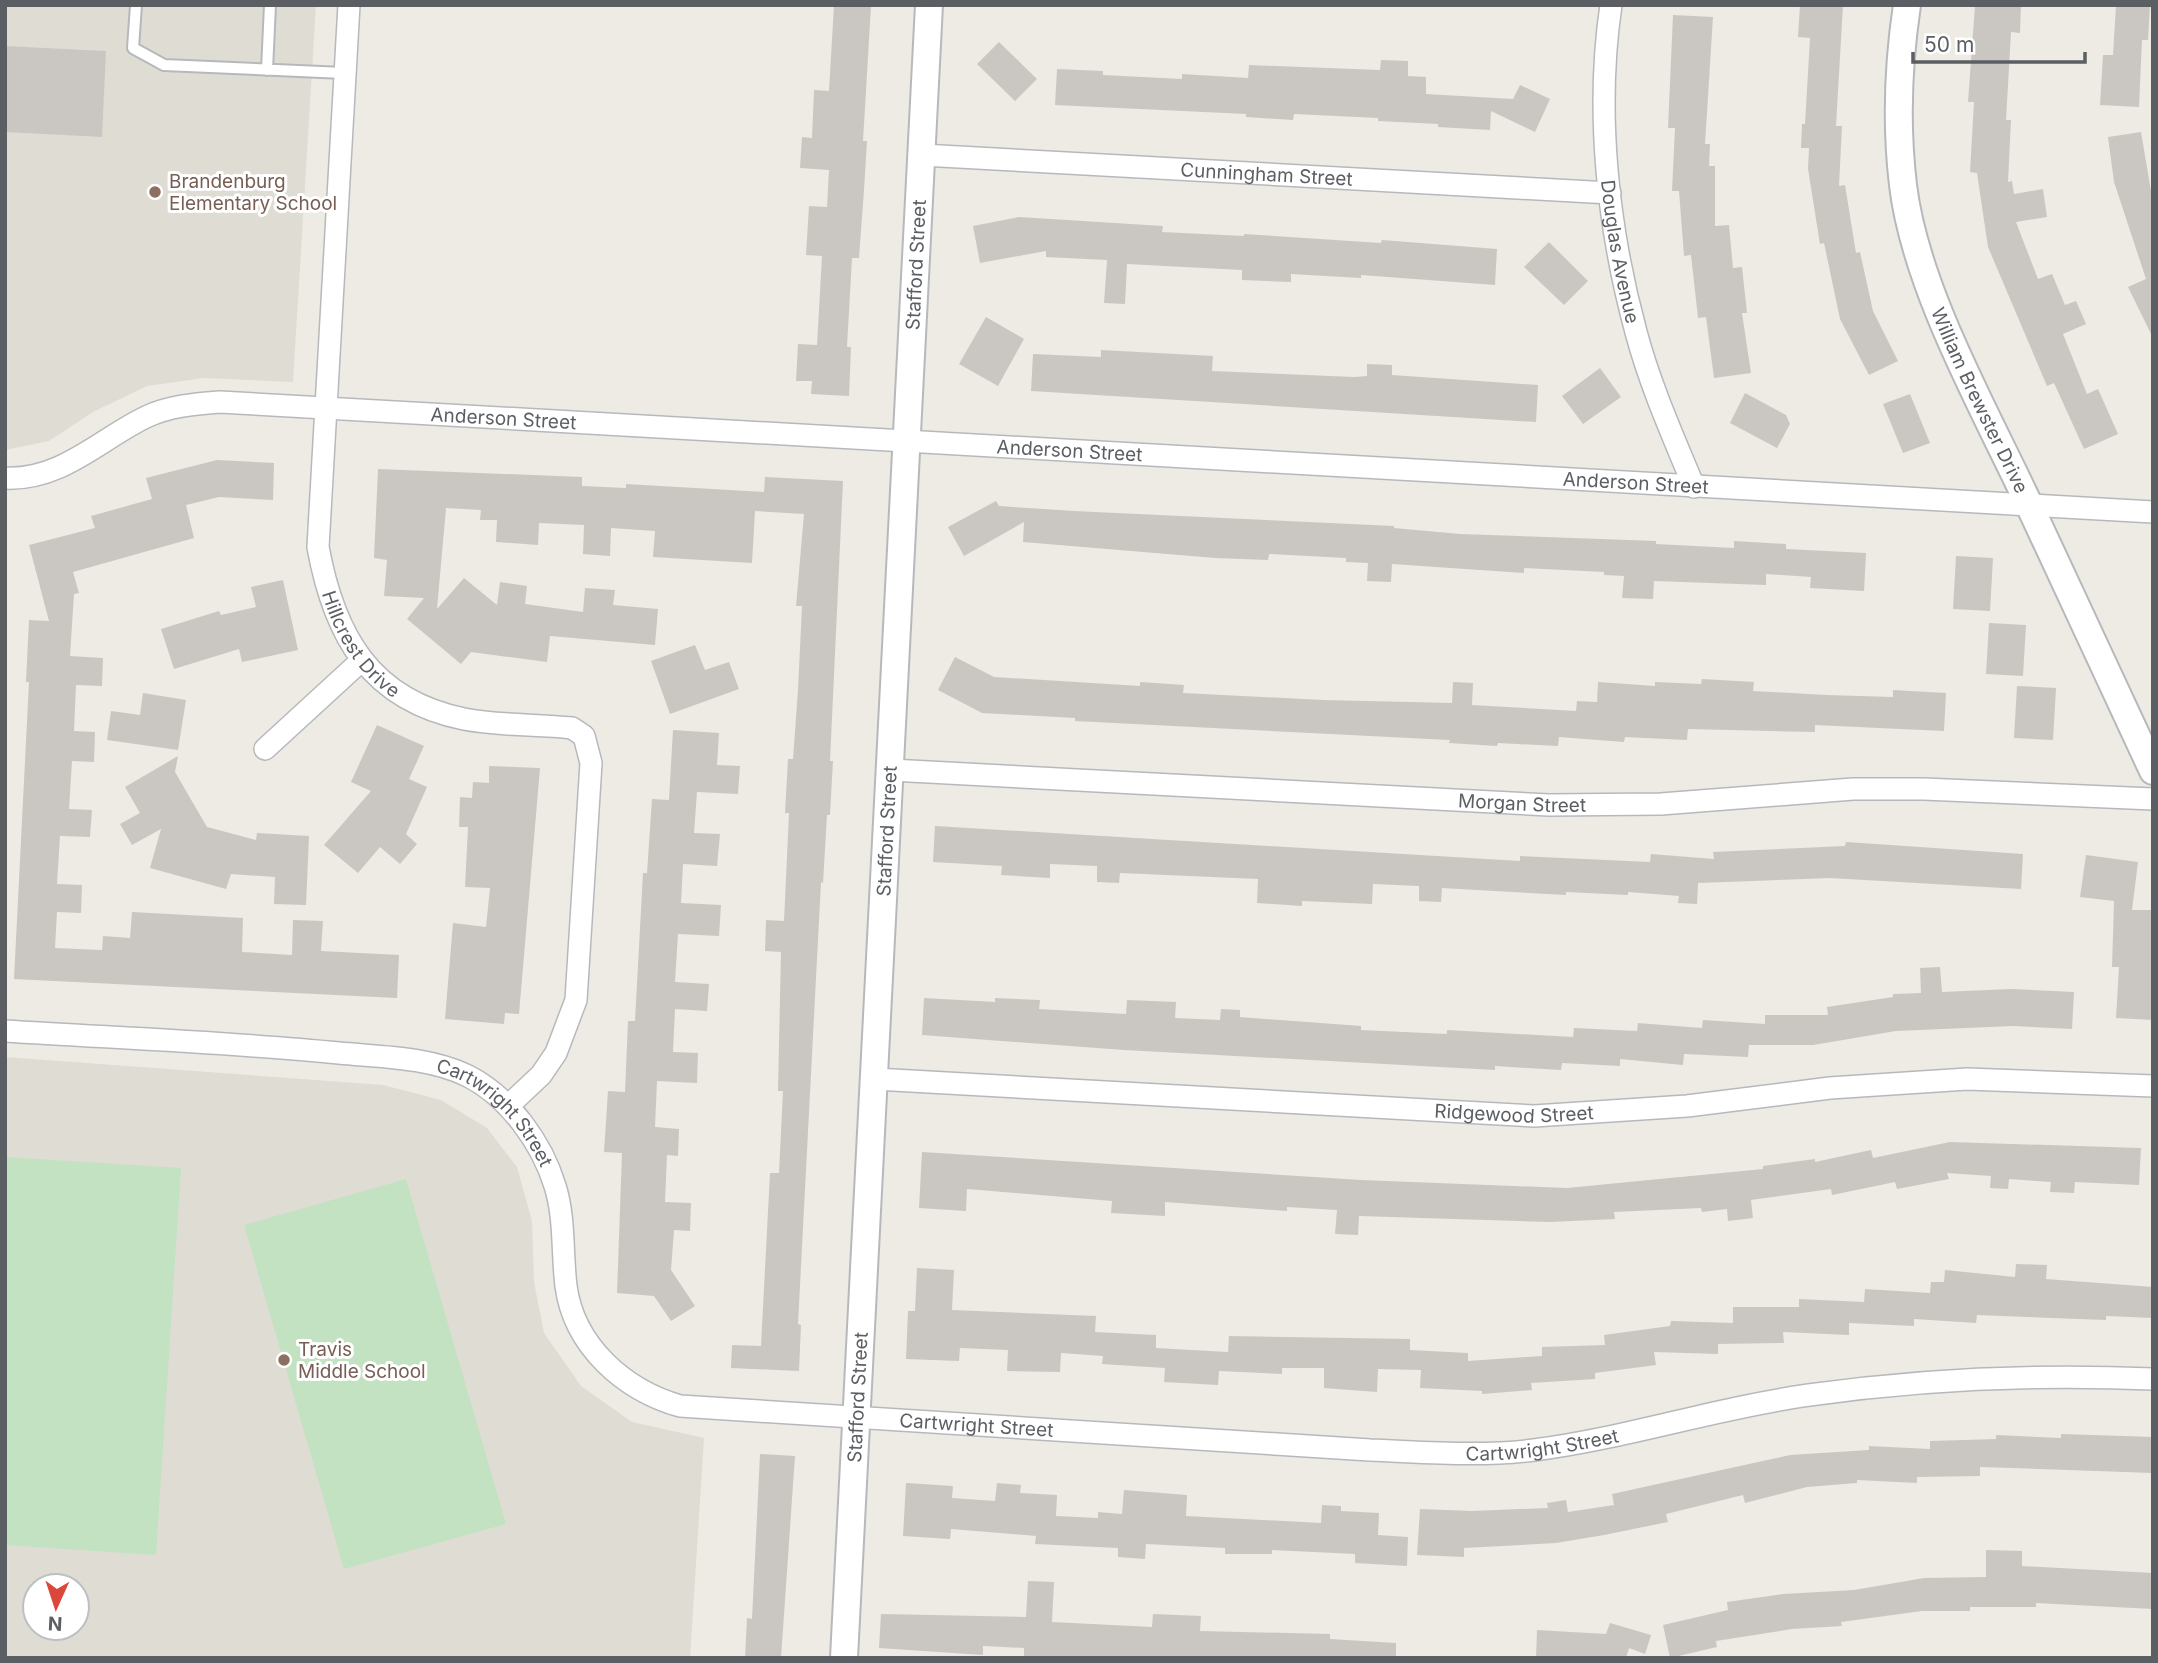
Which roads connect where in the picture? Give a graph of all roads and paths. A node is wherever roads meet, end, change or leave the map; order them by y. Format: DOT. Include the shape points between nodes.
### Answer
graph roads {
  1 [pos="136,5"];
  2 [pos="270,5"];
  3 [pos="349,5"];
  4 [pos="929,5"];
  5 [pos="1611,5"];
  6 [pos="1907,5"];
  7 [pos="267,70"];
  8 [pos="344,73"];
  9 [pos="922,155"];
  10 [pos="1609,193"];
  11 [pos="324,409"];
  12 [pos="909,444"];
  13 [pos="5,478"];
  14 [pos="1694,487"];
  15 [pos="2029,505"];
  16 [pos="2153,512"];
  17 [pos="362,660"];
  18 [pos="265,749"];
  19 [pos="891,770"];
  20 [pos="2153,771"];
  21 [pos="2153,799"];
  22 [pos="5,1031"];
  23 [pos="875,1079"];
  24 [pos="2153,1086"];
  25 [pos="508,1106"];
  26 [pos="2153,1378"];
  27 [pos="857,1418"];
  28 [pos="844,1658"];
  1 -- 7 [label="lane" via="133,48 164,65"];
  2 -- 7 [label="lane"];
  3 -- 8 [label="street, Hillcrest Drive"];
  4 -- 9 [label="street, Stafford Street"];
  5 -- 10 [label="street, Douglas Avenue" via="1604,98"];
  6 -- 15 [label="street, William Brewster Drive" via="1899,68 1900,136 1903,187 1916,243 1941,314"];
  7 -- 8 [label="lane"];
  8 -- 11 [label="street, Hillcrest Drive"];
  9 -- 10 [label="street, Cunningham Street"];
  9 -- 12 [label="street, Stafford Street"];
  10 -- 14 [label="street, Douglas Avenue" via="1636,332"];
  11 -- 12 [label="street, Anderson Street"];
  11 -- 13 [label="street, Anderson Street" via="193,404 148,416 55,469"];
  11 -- 17 [label="street, Hillcrest Drive" via="318,547 329,601"];
  12 -- 14 [label="street, Anderson Street"];
  12 -- 19 [label="street, Stafford Street"];
  14 -- 15 [label="street, Anderson Street"];
  15 -- 16 [label="street, Anderson Street"];
  15 -- 20 [label="street, William Brewster Drive"];
  17 -- 18 [label="street"];
  17 -- 25 [label="street, Hillcrest Drive" via="377,677 409,699 440,712 464,719 572,728 588,745 591,764 576,1000 556,1053 541,1075"];
  19 -- 21 [label="street, Morgan Street" via="1549,805 1661,804 1853,789"];
  19 -- 23 [label="street, Stafford Street"];
  22 -- 25 [label="street, Cartwright Street" via="295,1048 414,1060 469,1077"];
  23 -- 24 [label="street, Ridgewood Street" via="1535,1116 1967,1079"];
  23 -- 27 [label="street, Stafford Street"];
  25 -- 27 [label="street, Cartwright Street" via="541,1152 556,1187 566,1289 589,1343 607,1366 657,1399 680,1406"];
  26 -- 27 [label="street, Cartwright Street" via="2026,1377 1903,1384 1807,1395 1533,1450 1479,1454"];
  27 -- 28 [label="street, Stafford Street"];
}
